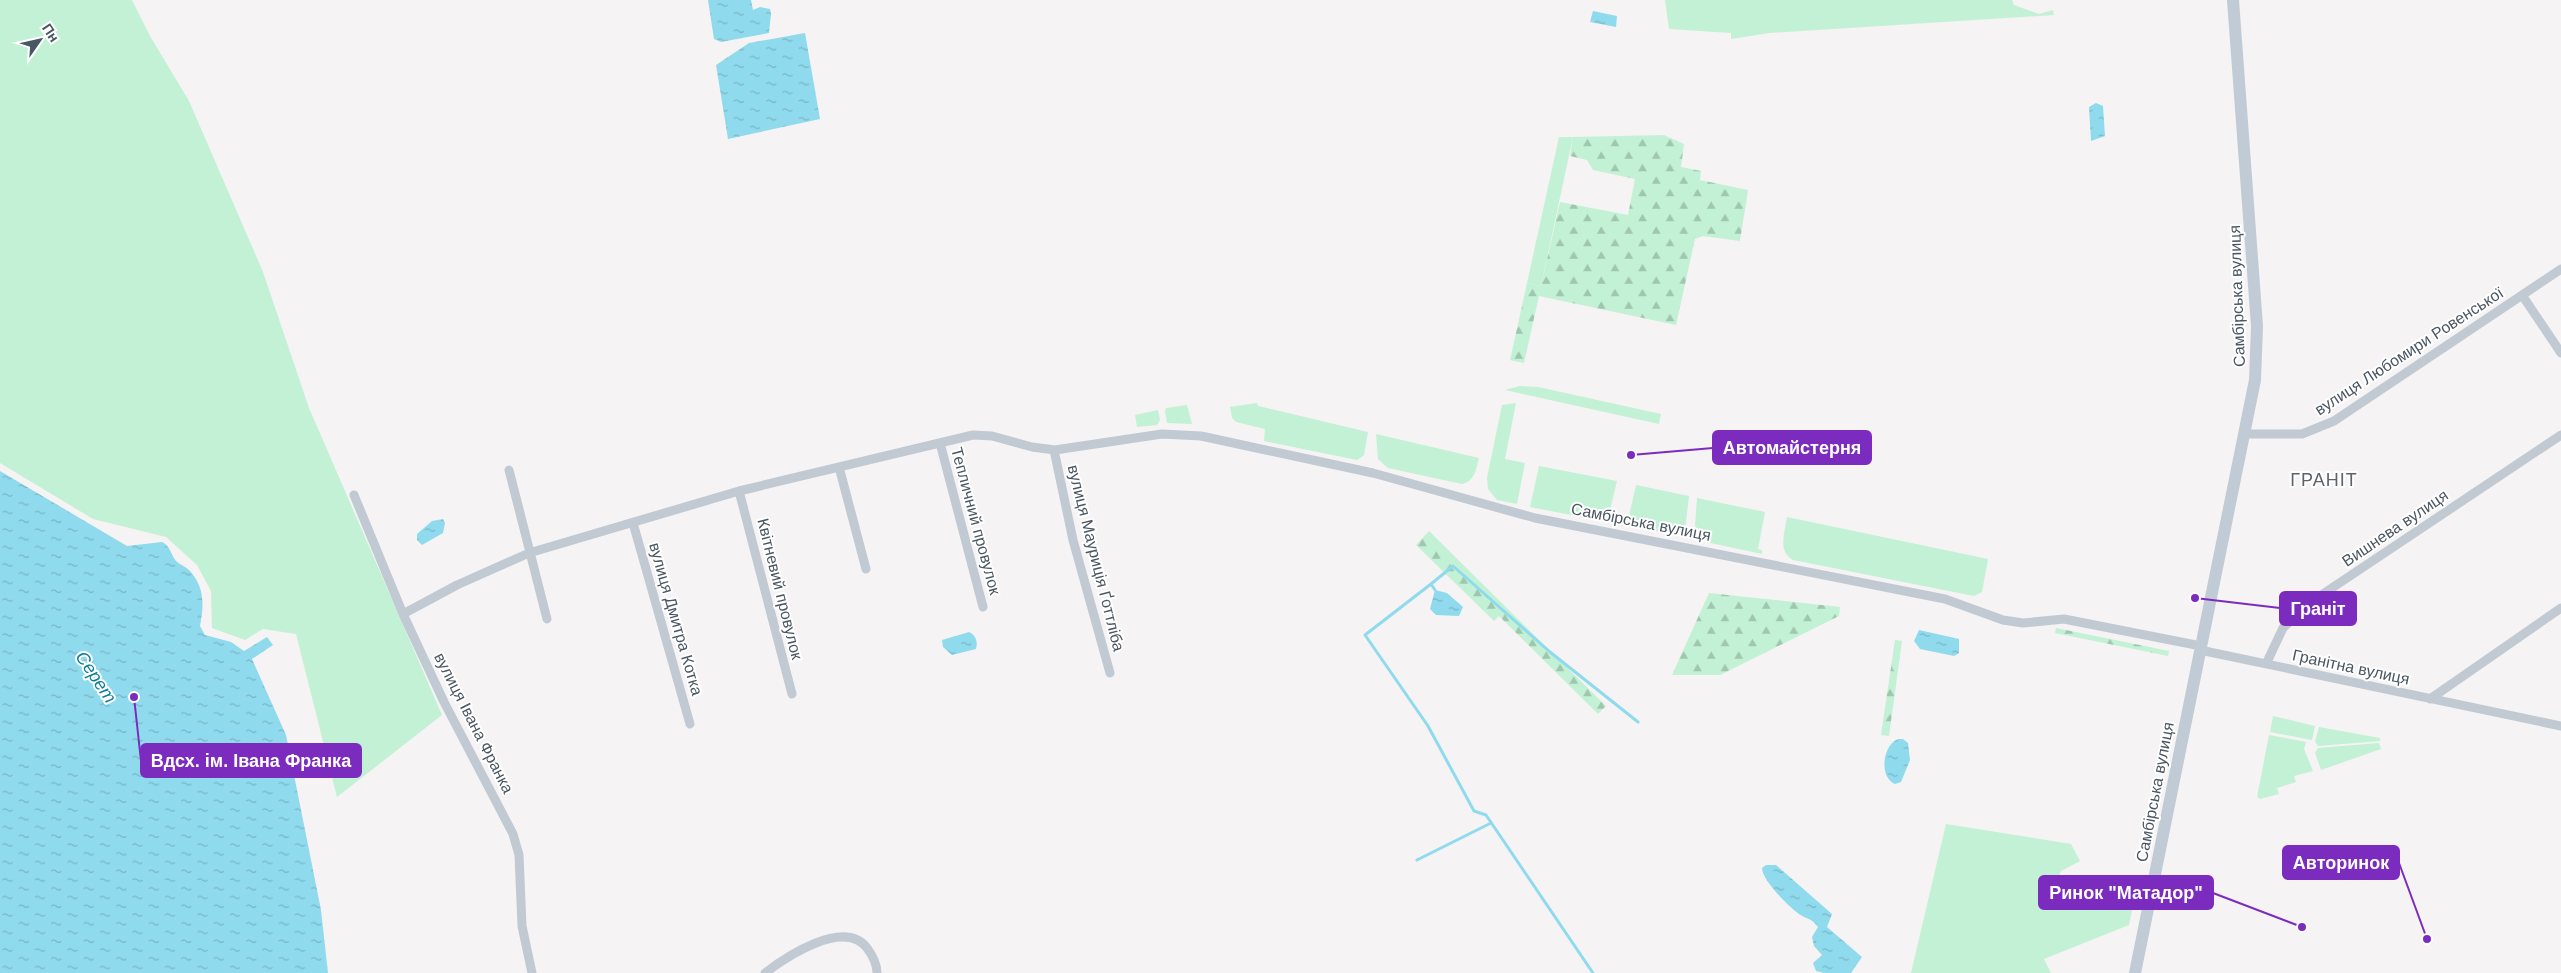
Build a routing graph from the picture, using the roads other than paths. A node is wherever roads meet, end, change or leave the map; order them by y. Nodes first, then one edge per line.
1 (2233, 0) edge
2 (2561, 269) edge
3 (2522, 295) junction
4 (2561, 353) edge
5 (2244, 434) junction
6 (2561, 435) edge
7 (940, 443) junction
8 (1054, 450) junction
9 (839, 467) junction
10 (509, 470) dead end
11 (739, 491) junction
12 (354, 495) dead end
13 (633, 523) junction
14 (529, 553) junction
15 (866, 569) dead end
16 (983, 607) dead end
17 (2561, 608) edge
18 (403, 614) junction
19 (548, 619) dead end
20 (2201, 648) junction
21 (2266, 664) junction
22 (1110, 673) dead end
23 (792, 694) dead end
24 (2430, 699) junction
25 (690, 724) dead end
26 (2561, 726) edge
27 (532, 973) edge
28 (765, 973) edge
29 (877, 973) edge
30 (2135, 973) edge

1 - 5 main road, Самбірська вулиця
2 - 3 street, вулиця Любомири Ровенської
3 - 4 street
3 - 5 street, вулиця Любомири Ровенської
5 - 20 main road, Самбірська вулиця
6 - 21 street, Вишнева вулиця
7 - 8 street, Самбірська вулиця
7 - 9 street, Самбірська вулиця
7 - 16 street, Тепличний провулок
8 - 20 street, Самбірська вулиця
8 - 22 street, вулиця Мауриція Ґоттліба
9 - 11 street, Самбірська вулиця
9 - 15 street
10 - 14 street
11 - 13 street, Самбірська вулиця
11 - 23 street, Квітневий провулок
12 - 18 street, вулиця Івана Франка
13 - 14 street, Самбірська вулиця
13 - 25 street, вулиця Дмитра Котка
14 - 18 street, Самбірська вулиця
14 - 19 street
17 - 24 street
18 - 27 street, вулиця Івана Франка
20 - 21 street, Гранітна вулиця
20 - 30 main road, Самбірська вулиця
21 - 24 street, Гранітна вулиця
24 - 26 street, Гранітна вулиця
28 - 29 street

